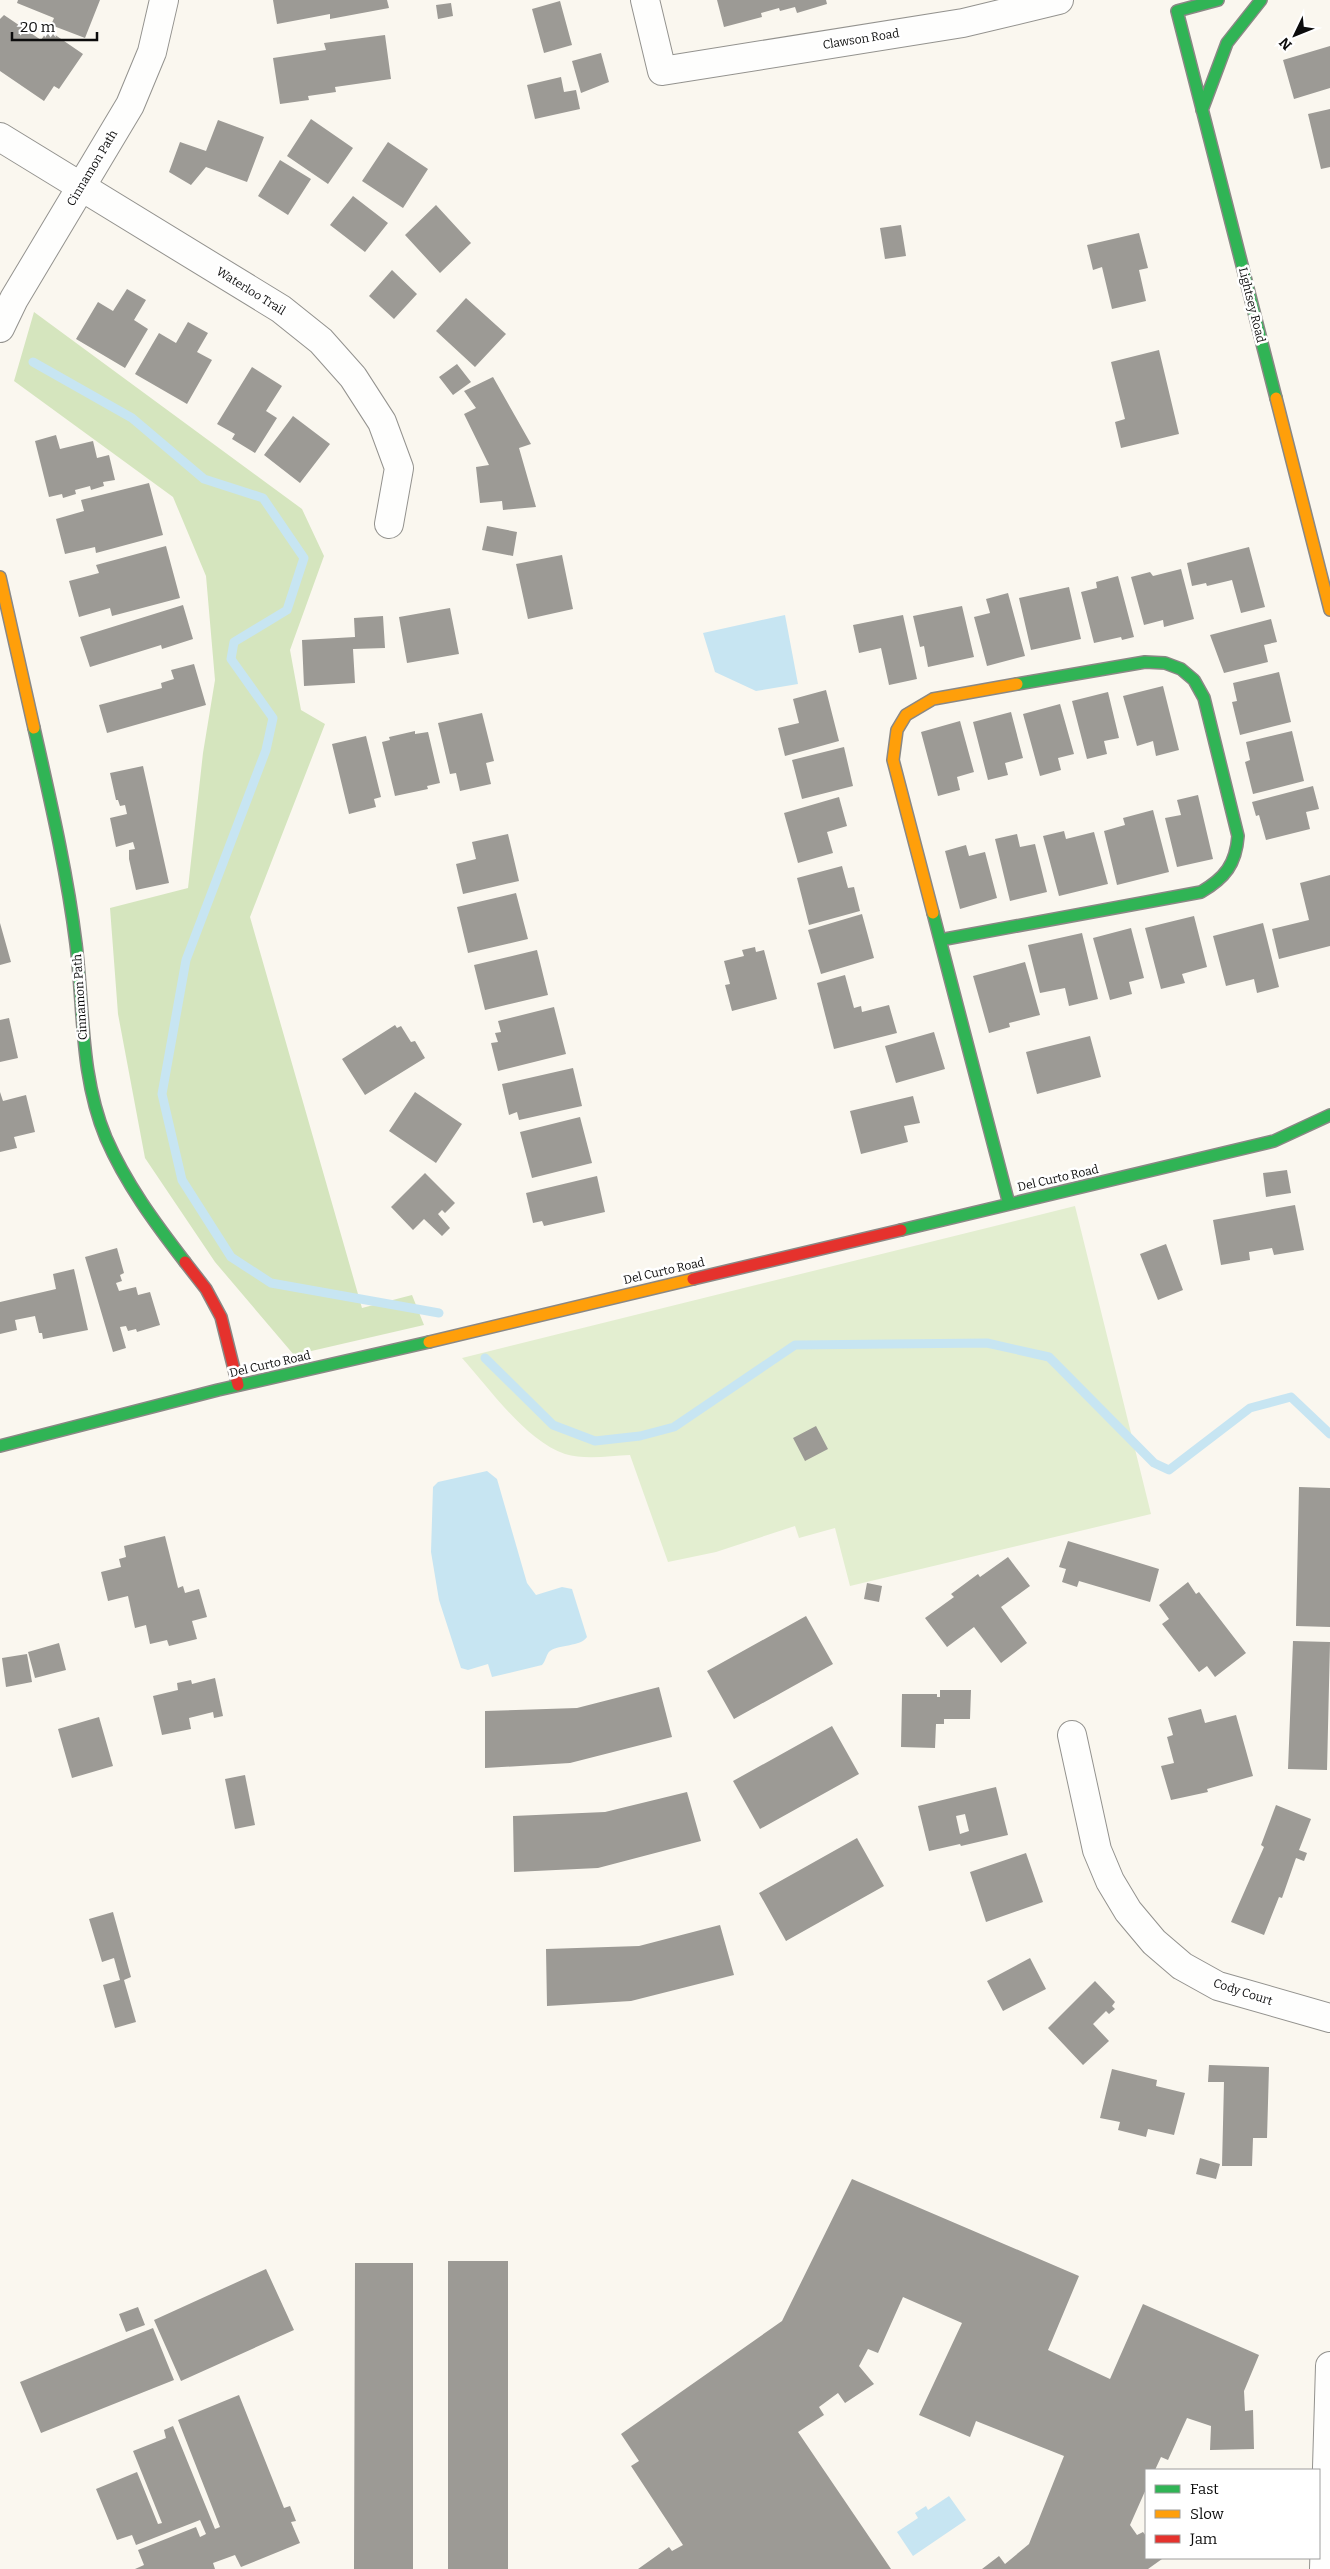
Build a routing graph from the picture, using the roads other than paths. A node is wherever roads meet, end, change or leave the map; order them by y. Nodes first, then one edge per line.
1 (164, 0) edge
2 (645, 0) edge
3 (1059, 0) edge
4 (1218, 0) edge
5 (1261, 0) edge
6 (1176, 5) edge
7 (1202, 110) junction
8 (0, 137) edge
9 (81, 186) junction
10 (0, 328) edge
11 (389, 524) dead end
12 (0, 577) edge
13 (1330, 610) edge
14 (940, 940) junction
15 (1330, 1115) edge
16 (1009, 1204) junction
17 (238, 1385) junction
18 (0, 1446) edge
19 (1072, 1735) dead end
20 (1330, 2018) edge
21 (1330, 2366) edge
22 (1324, 2569) edge

1 - 9 street, Cinnamon Path
2 - 3 street, Clawson Road
4 - 6 street
5 - 7 street
6 - 7 street, Lightsey Road
7 - 13 street, Lightsey Road
8 - 9 street, Waterloo Trail
9 - 10 street, Cinnamon Path
9 - 11 street, Waterloo Trail
12 - 17 street, Cinnamon Path
14 - 14 street
14 - 16 street
15 - 16 street, Del Curto Road
16 - 17 street, Del Curto Road
17 - 18 street, Del Curto Road
19 - 20 street, Cody Court
21 - 22 street

